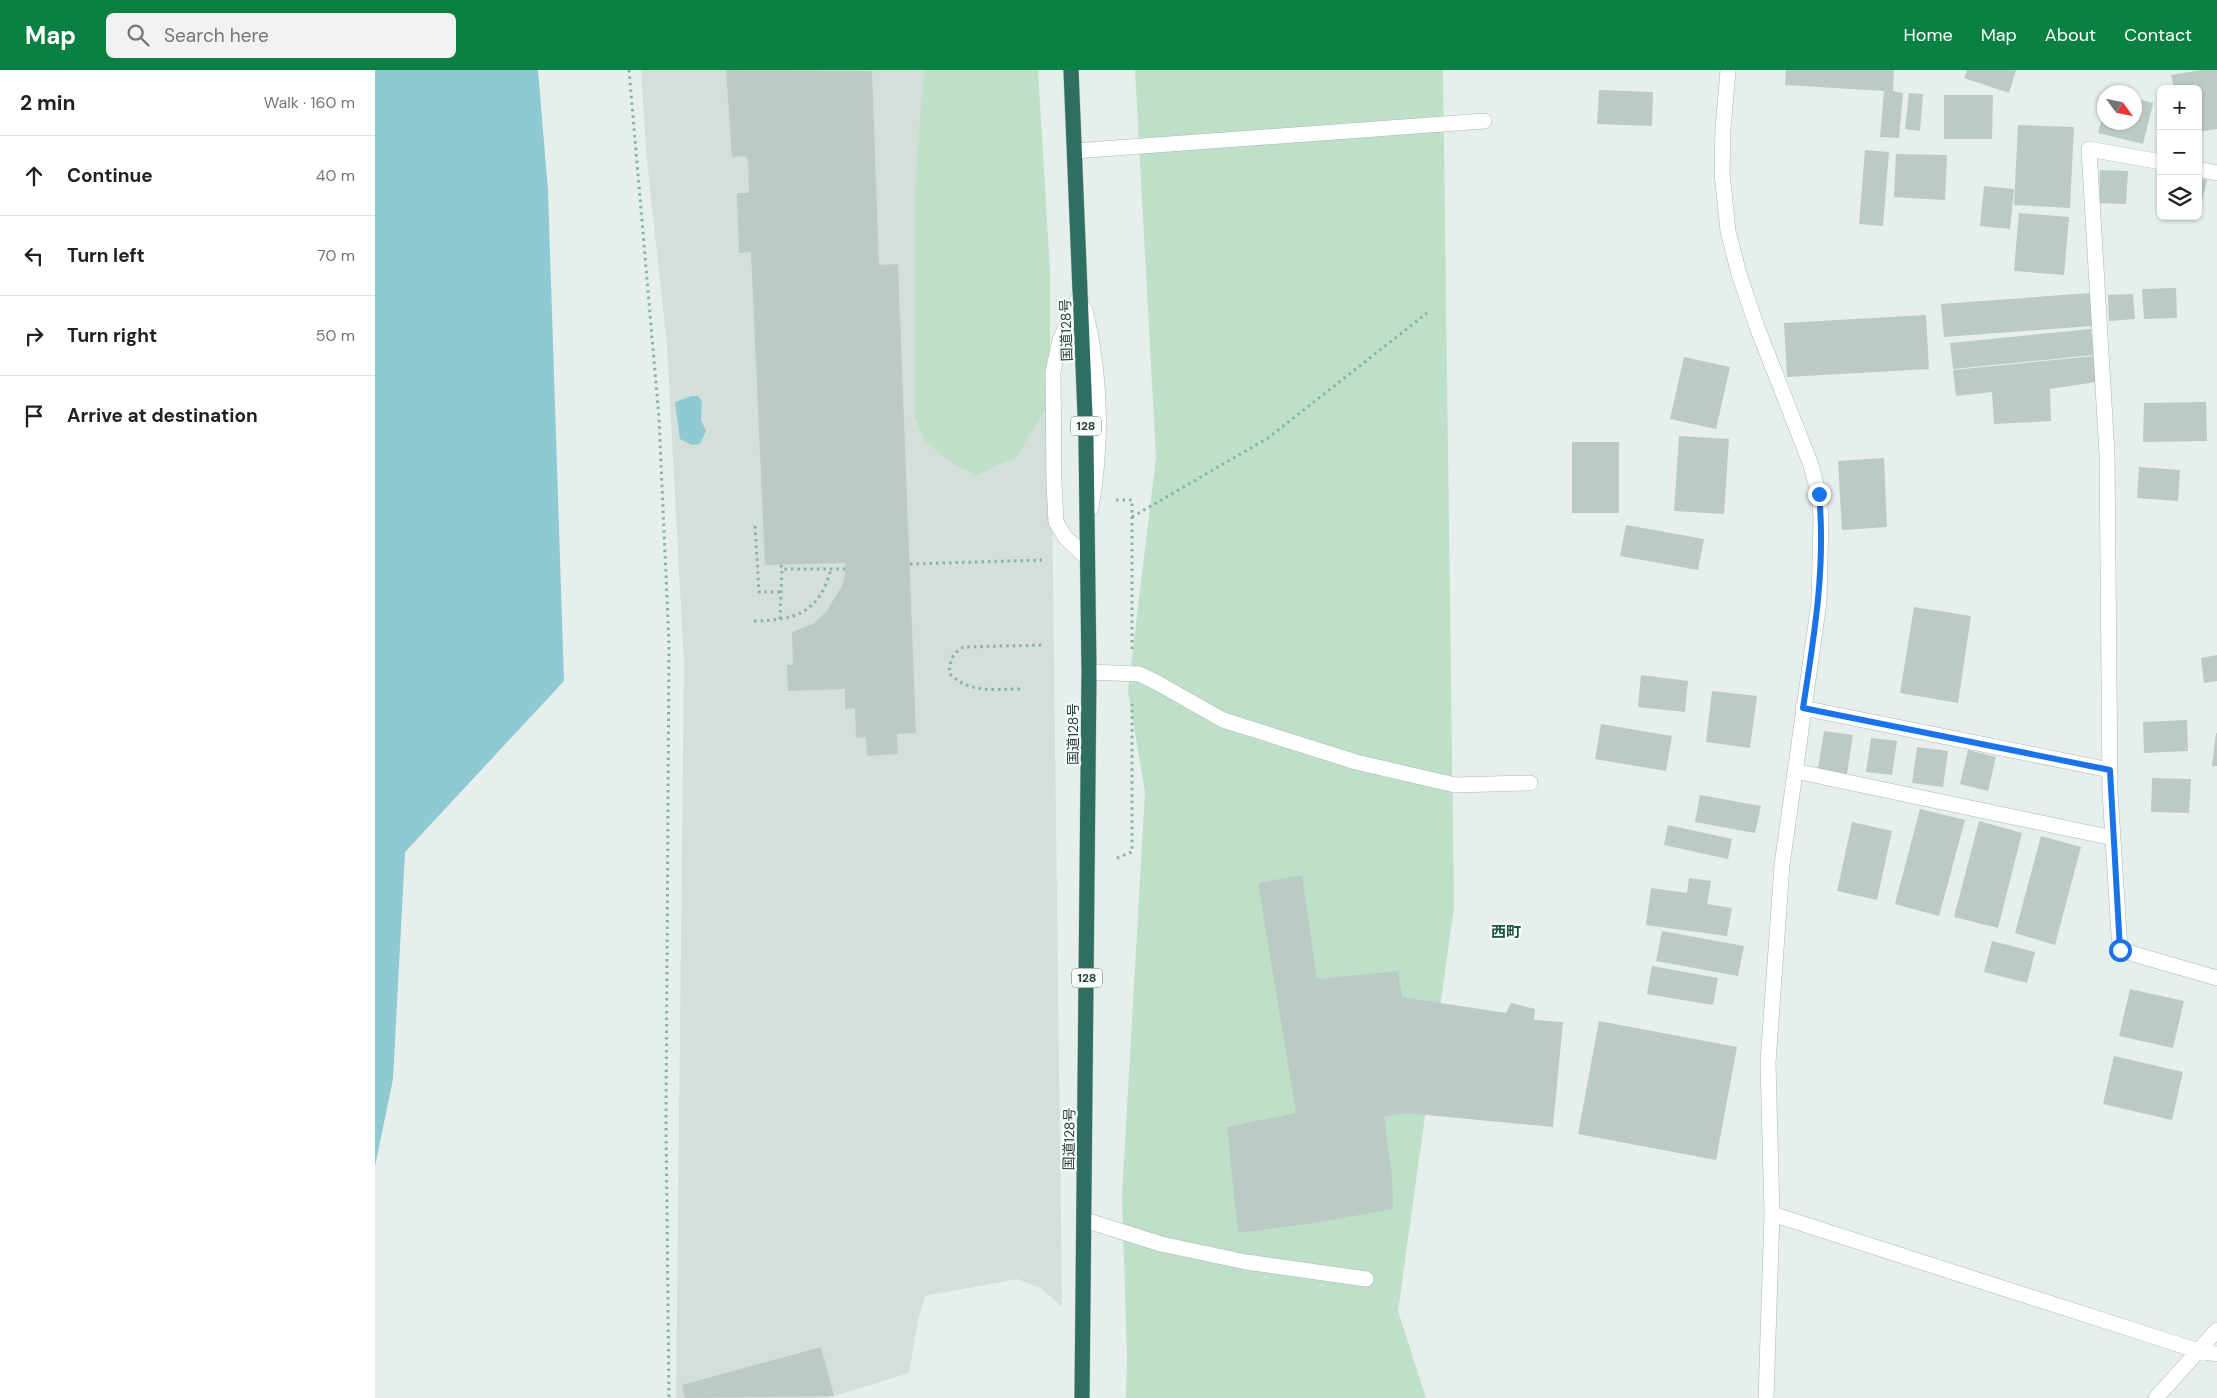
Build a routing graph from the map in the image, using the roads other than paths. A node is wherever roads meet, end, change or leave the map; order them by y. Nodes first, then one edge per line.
1 (1071, 70) edge
2 (1728, 70) edge
3 (1484, 120) dead end
4 (1074, 151) junction
5 (2157, 161) edge
6 (2202, 170) edge
7 (2217, 173) edge
8 (1081, 294) junction
9 (1088, 559) junction
10 (1089, 672) junction
11 (1803, 708) junction
12 (2110, 770) junction
13 (1795, 771) junction
14 (1530, 783) dead end
15 (2113, 838) junction
16 (2217, 978) edge
17 (1772, 1214) junction
18 (1085, 1220) junction
19 (1366, 1279) dead end
20 (2217, 1330) edge
21 (2199, 1351) junction
22 (2217, 1354) edge
23 (1082, 1398) edge
24 (1766, 1398) edge
25 (2156, 1398) edge

1 - 4 highway, 国道128号 / 128
2 - 11 street
3 - 4 street
4 - 8 highway, 国道128号 / 128
5 - 12 street
6 - 7 street
8 - 9 highway, 国道128号 / 128
8 - 9 street
9 - 10 highway, 国道128号 / 128
10 - 14 street
10 - 18 highway, 国道128号 / 128
11 - 12 street
11 - 13 street
12 - 15 street
13 - 15 street
13 - 17 street
15 - 16 street
17 - 21 street
17 - 24 street
18 - 19 street
18 - 23 highway, 国道128号 / 128
20 - 21 street
21 - 22 street
21 - 25 street

